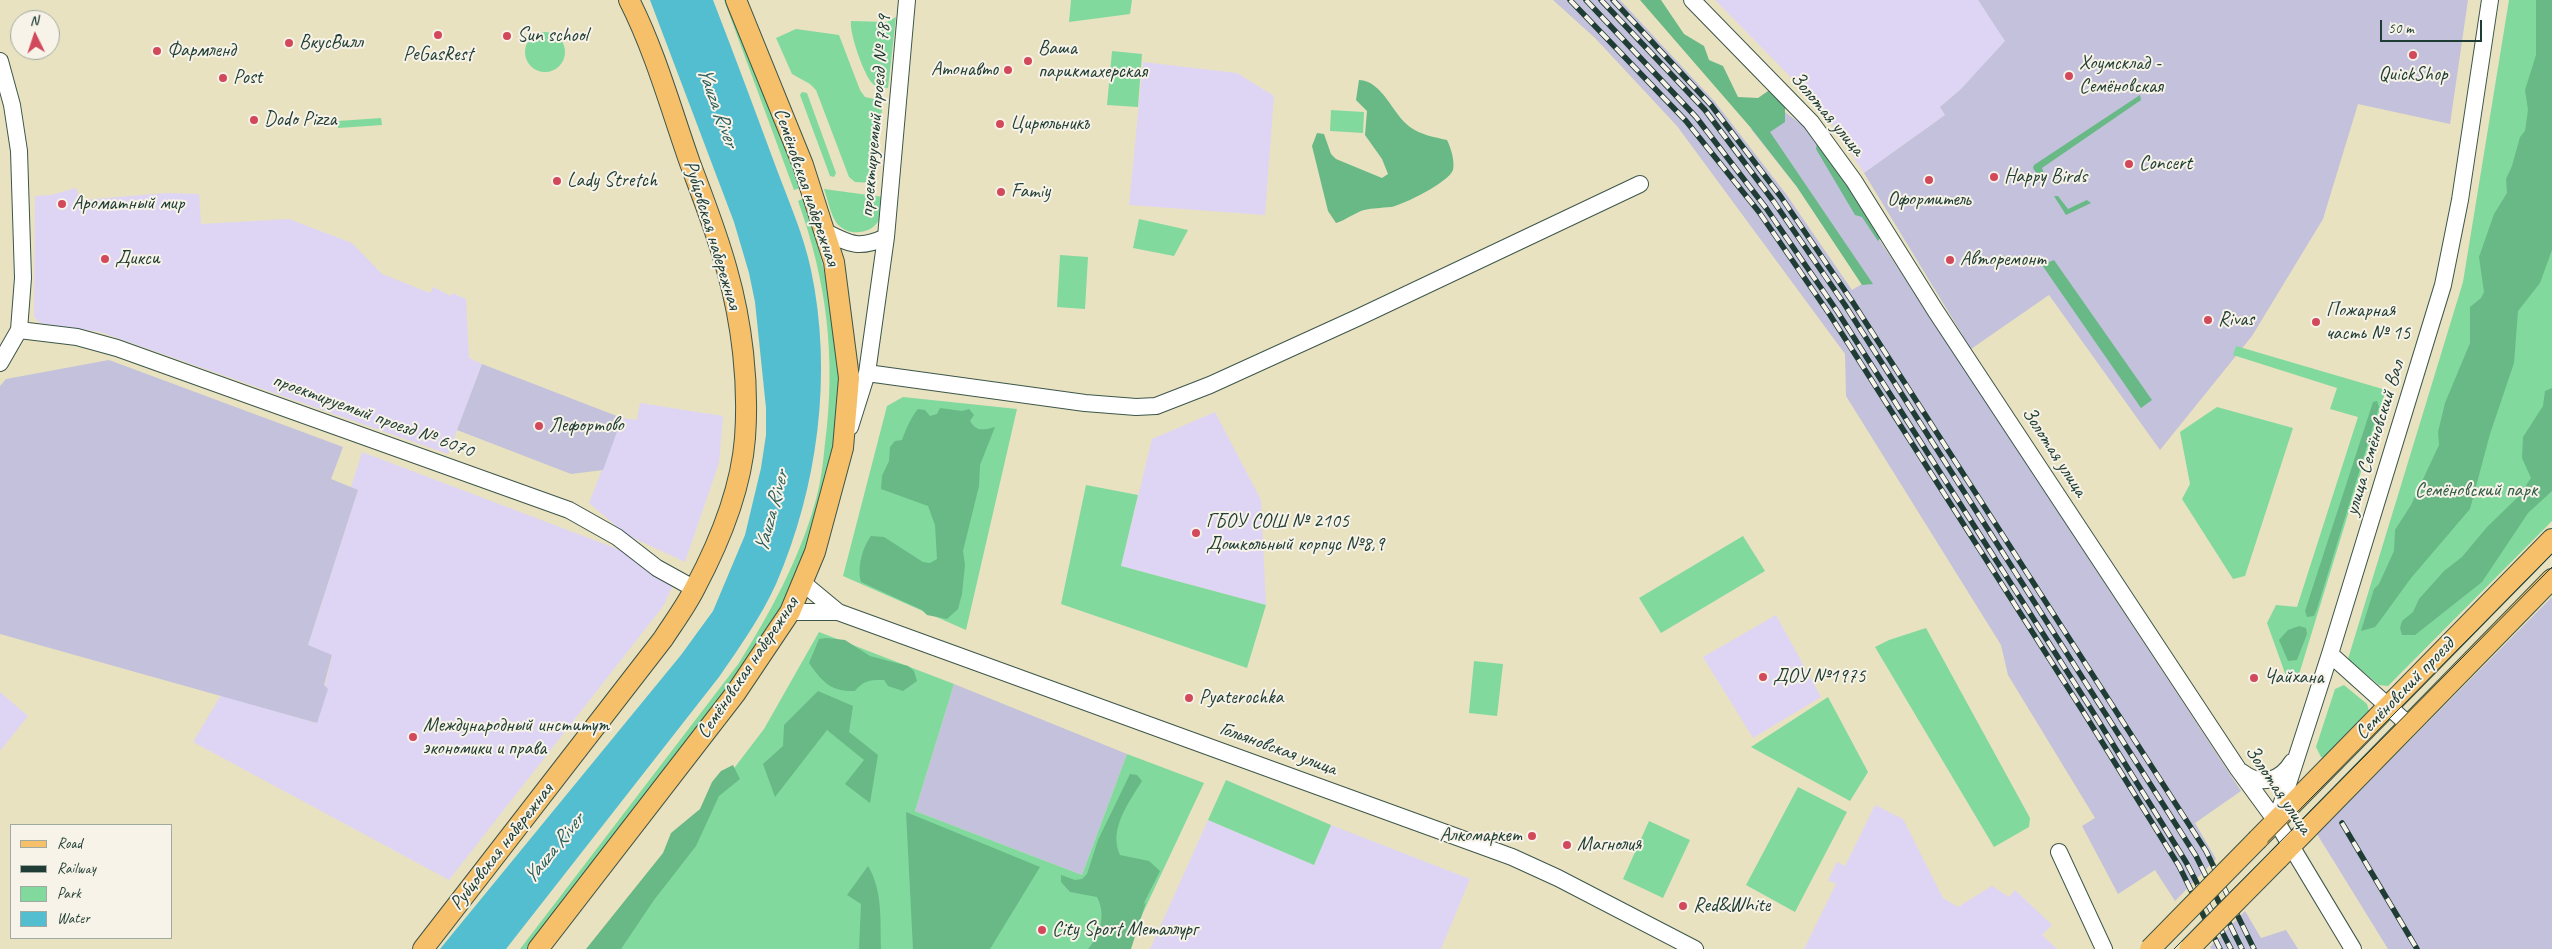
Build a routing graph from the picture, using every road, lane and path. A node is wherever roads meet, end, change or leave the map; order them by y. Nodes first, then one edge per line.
1 (629, 0) edge
2 (736, 0) edge
3 (907, 0) edge
4 (1692, 0) edge
5 (2490, 0) edge
6 (0, 61) edge
7 (1640, 184) dead end
8 (826, 232) junction
9 (886, 237) junction
10 (18, 330) junction
11 (0, 363) edge
12 (867, 373) junction
13 (843, 448) junction
14 (2552, 539) edge
15 (2552, 580) edge
16 (802, 583) junction
17 (695, 589) junction
18 (790, 612) junction
19 (838, 612) junction
20 (2330, 654) junction
21 (2388, 706) junction
22 (2409, 725) junction
23 (2296, 757) junction
24 (2240, 771) junction
25 (2276, 821) junction
26 (2059, 852) dead end
27 (2284, 853) junction
28 (423, 949) edge
29 (538, 949) edge
30 (1695, 949) edge
31 (2104, 949) edge
32 (2150, 949) edge
33 (2190, 949) edge
34 (2354, 949) edge

1 - 17 main road, Рубцовская набережная
2 - 8 main road, Семёновская набережная
3 - 9 street, проектируемый проезд № 789
4 - 24 street, Золотая улица
5 - 20 street, улица Семёновский Вал
6 - 10 street
7 - 12 street
8 - 9 street, проектируемый проезд № 789
8 - 13 main road, Семёновская набережная
9 - 12 street, проектируемый проезд № 789
10 - 11 street
10 - 17 street, проектируемый проезд № 6070
12 - 13 street, проектируемый проезд № 789
13 - 16 main road, Семёновская набережная
14 - 21 main road, Семёновский проезд
15 - 22 main road, Семёновский проезд
16 - 18 main road, Семёновская набережная
16 - 19 street, Гольяновская улица
17 - 28 main road, Рубцовская набережная
18 - 19 street, Гольяновская улица
18 - 29 main road, Семёновская набережная
19 - 30 street, Гольяновская улица
20 - 21 street
20 - 23 street, улица Семёновский Вал
21 - 22 street
21 - 25 main road, Семёновский проезд
22 - 27 main road, Семёновский проезд
23 - 24 street
23 - 25 street, улица Семёновский Вал
24 - 25 street, Золотая улица
25 - 27 street, Золотая улица
25 - 32 main road, Семёновский проезд, bridge
26 - 31 street
27 - 33 main road, Семёновский проезд, bridge
27 - 34 street, Золотая улица

